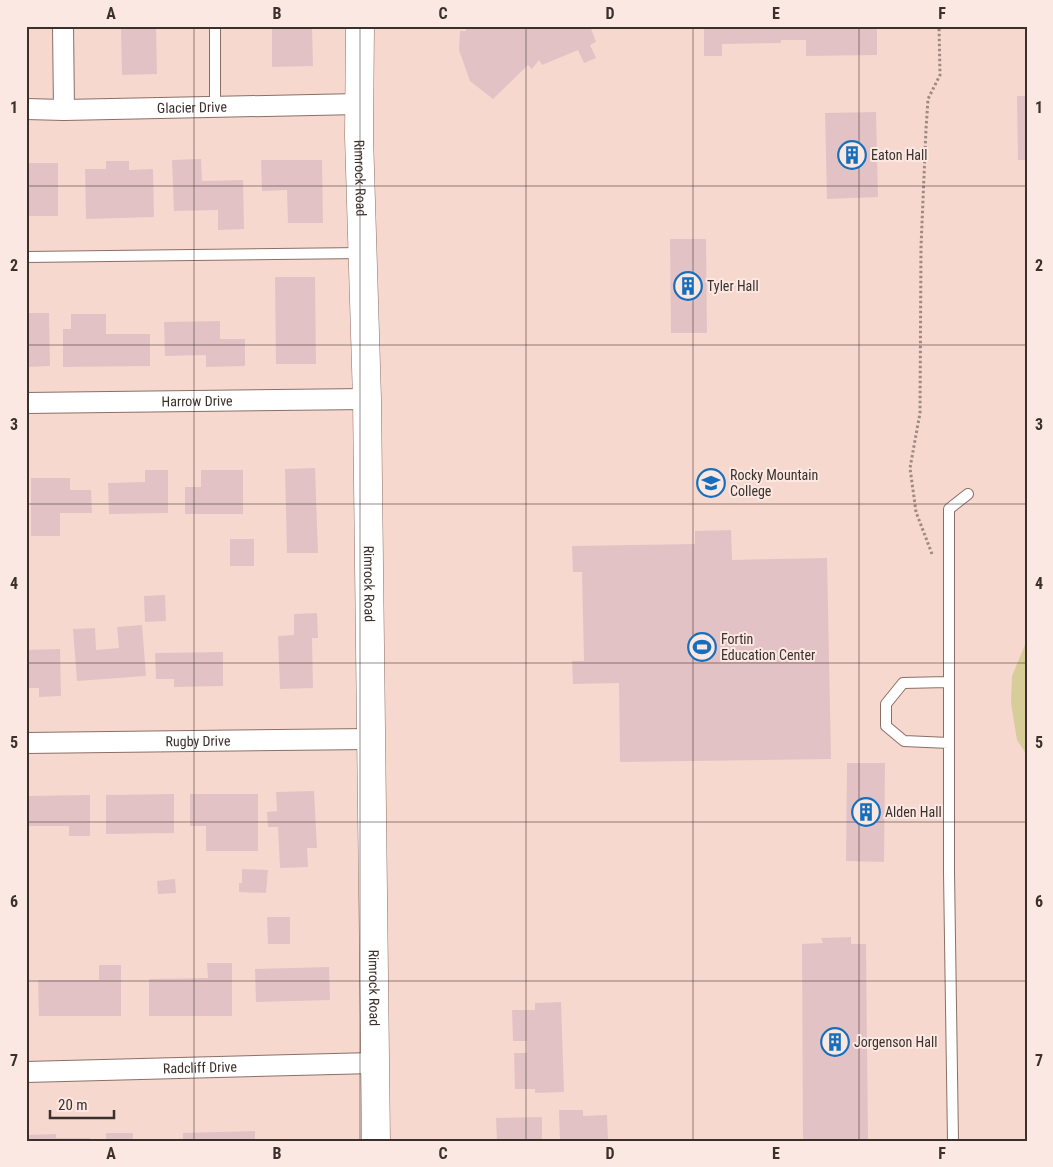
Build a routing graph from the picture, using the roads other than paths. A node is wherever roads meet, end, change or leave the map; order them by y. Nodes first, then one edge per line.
1 (63, 26) edge
2 (215, 26) edge
3 (360, 26) edge
4 (358, 104) junction
5 (215, 106) junction
6 (26, 109) edge
7 (64, 110) junction
8 (363, 253) junction
9 (26, 257) edge
10 (367, 399) junction
11 (26, 403) edge
12 (968, 494) dead end
13 (948, 682) junction
14 (371, 739) junction
15 (26, 743) edge
16 (949, 743) junction
17 (374, 1063) junction
18 (26, 1072) edge
19 (376, 1141) edge
20 (953, 1141) edge

1 - 7 street
2 - 5 lane
3 - 4 main road, Rimrock Road
4 - 5 street, Glacier Drive
4 - 8 main road, Rimrock Road
5 - 7 street, Glacier Drive
6 - 7 street, Glacier Drive
8 - 9 lane
8 - 10 main road, Rimrock Road
10 - 11 street, Harrow Drive
10 - 14 main road, Rimrock Road
12 - 13 lane
13 - 16 lane
13 - 16 lane
14 - 15 street, Rugby Drive
14 - 17 main road, Rimrock Road
16 - 20 lane
17 - 18 street, Radcliff Drive
17 - 19 main road, Rimrock Road

